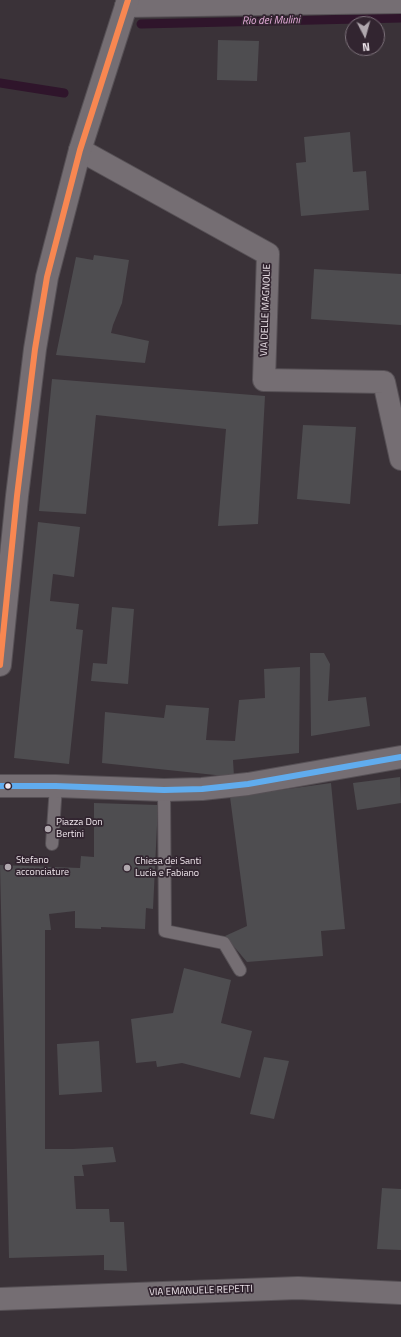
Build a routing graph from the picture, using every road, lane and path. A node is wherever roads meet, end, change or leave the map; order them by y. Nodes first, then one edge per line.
1 (401, 2) edge
2 (127, 3) edge
3 (80, 150) junction
4 (401, 459) edge
5 (9, 495) edge
6 (0, 665) edge
7 (401, 757) edge
8 (0, 786) edge
9 (56, 786) junction
10 (164, 790) junction
11 (52, 844) dead end
12 (240, 970) dead end
13 (401, 1293) edge
14 (0, 1298) edge

1 - 2 street
2 - 3 street
3 - 4 street, VIA DELLE MAGNOLIE
3 - 5 street
5 - 6 street
7 - 10 street
8 - 9 street
9 - 10 street
9 - 11 lane
10 - 12 lane
13 - 14 street, VIA EMANUELE REPETTI

